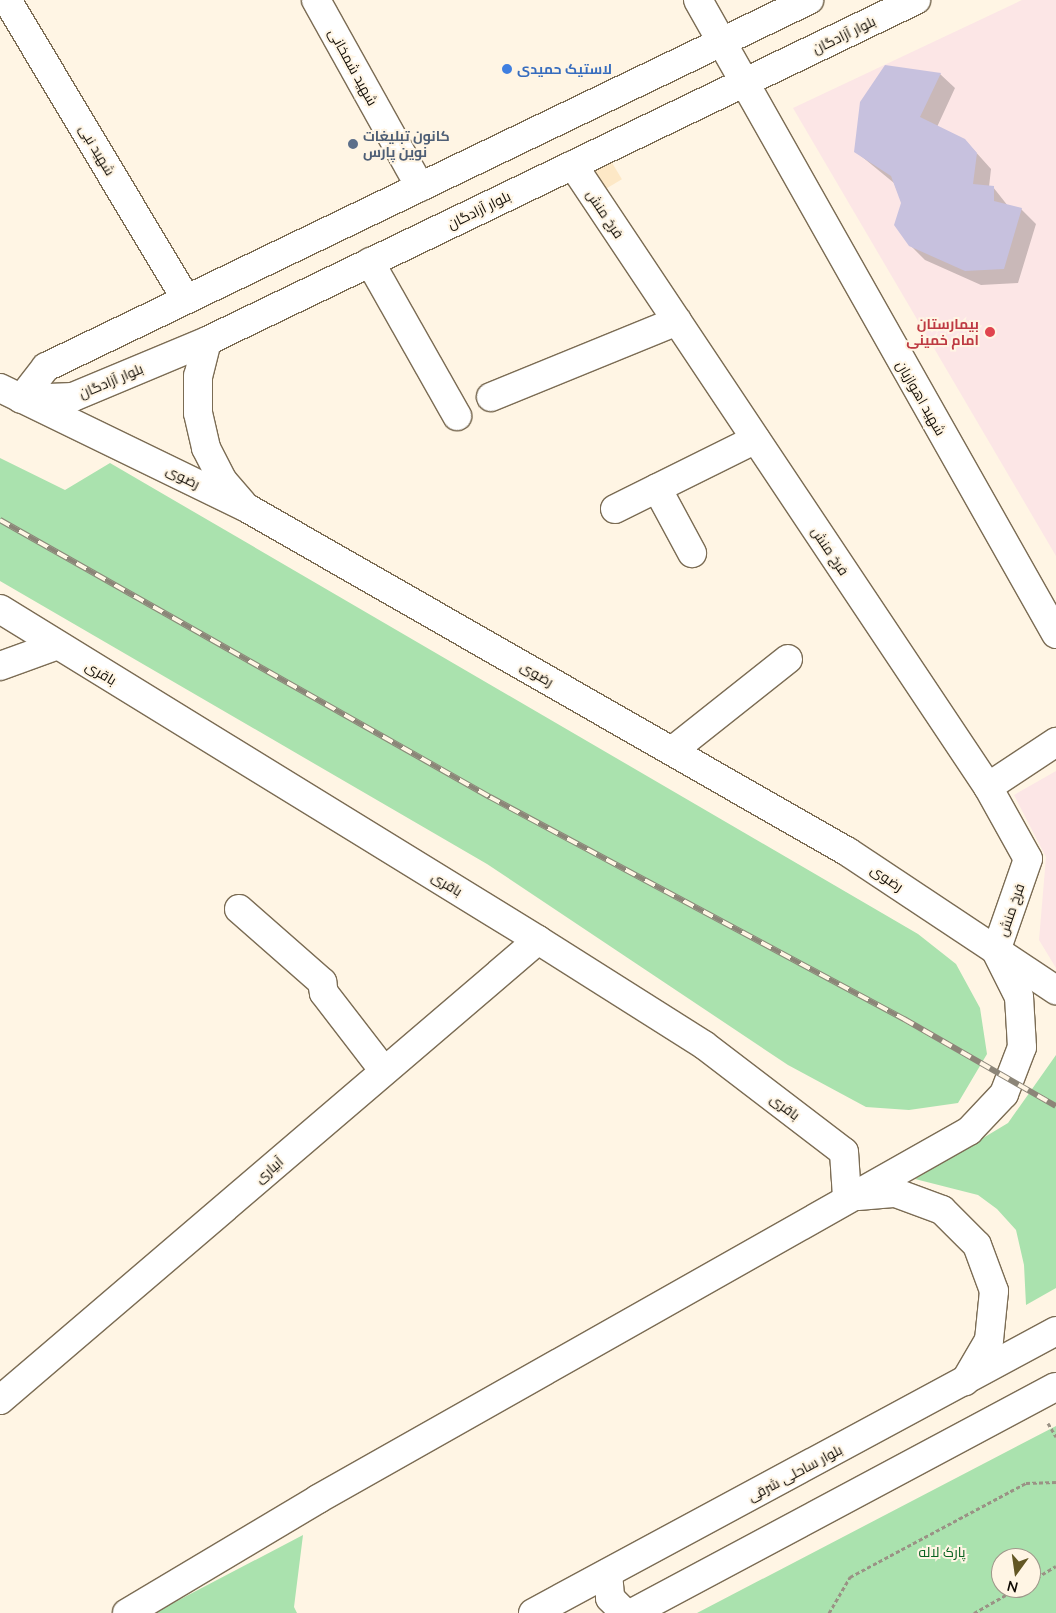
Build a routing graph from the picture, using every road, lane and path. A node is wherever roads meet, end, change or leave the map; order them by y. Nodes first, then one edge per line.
1 (7, 0) edge
2 (316, 0) edge
3 (698, 0) edge
4 (809, 0) edge
5 (916, 0) edge
6 (721, 42) junction
7 (742, 83) junction
8 (573, 165) junction
9 (420, 187) junction
10 (370, 262) junction
11 (186, 299) junction
12 (677, 321) junction
13 (207, 341) junction
14 (491, 397) dead end
15 (7, 398) edge
16 (457, 416) dead end
17 (756, 439) junction
18 (657, 488) junction
19 (247, 508) junction
20 (615, 509) dead end
21 (692, 553) dead end
22 (0, 609) edge
23 (1056, 634) edge
24 (55, 646) junction
25 (788, 660) dead end
26 (0, 666) edge
27 (1056, 742) edge
28 (672, 751) junction
29 (988, 787) junction
30 (239, 909) dead end
31 (538, 940) junction
32 (996, 951) junction
33 (1056, 990) edge
34 (384, 1071) junction
35 (847, 1197) junction
36 (1056, 1331) edge
37 (964, 1382) junction
38 (1056, 1387) edge
39 (3, 1390) edge
40 (1056, 1482) edge
41 (1056, 1566) edge
42 (608, 1573) junction
43 (1041, 1574) edge
44 (1000, 1598) edge
45 (567, 1606) edge
46 (127, 1613) edge
47 (533, 1613) edge
48 (625, 1613) edge
49 (632, 1613) edge
50 (829, 1613) edge
51 (974, 1613) edge

1 - 11 main road, شهید نبی
2 - 9 main road, شهید شمخانی
3 - 6 main road
4 - 6 main road
5 - 7 main road, بلوار آزادگان
6 - 7 main road, شهید اهوازیان
6 - 9 main road
7 - 8 main road, بلوار آزادگان
7 - 23 main road, شهید اهوازیان
8 - 10 main road, بلوار آزادگان
8 - 12 main road, فرخ منش
9 - 11 main road
10 - 13 main road, بلوار آزادگان
10 - 16 main road
11 - 15 main road
12 - 14 main road
12 - 17 main road, فرخ منش
13 - 15 main road, بلوار آزادگان
13 - 19 main road
15 - 19 main road, رضوی
17 - 18 main road
17 - 29 main road, فرخ منش
18 - 20 main road
18 - 21 main road
19 - 28 main road, رضوی
22 - 24 main road, باقری
24 - 26 main road
24 - 31 main road, باقری
25 - 28 main road
27 - 29 main road
28 - 32 main road, رضوی
29 - 32 main road, فرخ منش
30 - 34 main road
31 - 34 main road, آبیاری
31 - 35 main road, باقری
32 - 33 main road, رضوی
32 - 35 main road
34 - 39 main road, آبیاری
35 - 37 main road
35 - 46 main road
36 - 37 main road, بلوار ساحلی شرقی
37 - 42 main road, بلوار ساحلی شرقی
38 - 49 main road
40 - 50 path
41 - 43 path
42 - 45 main road, بلوار ساحلی شرقی
42 - 48 main road
44 - 51 path
45 - 47 main road, بلوار ساحلی شرقی

